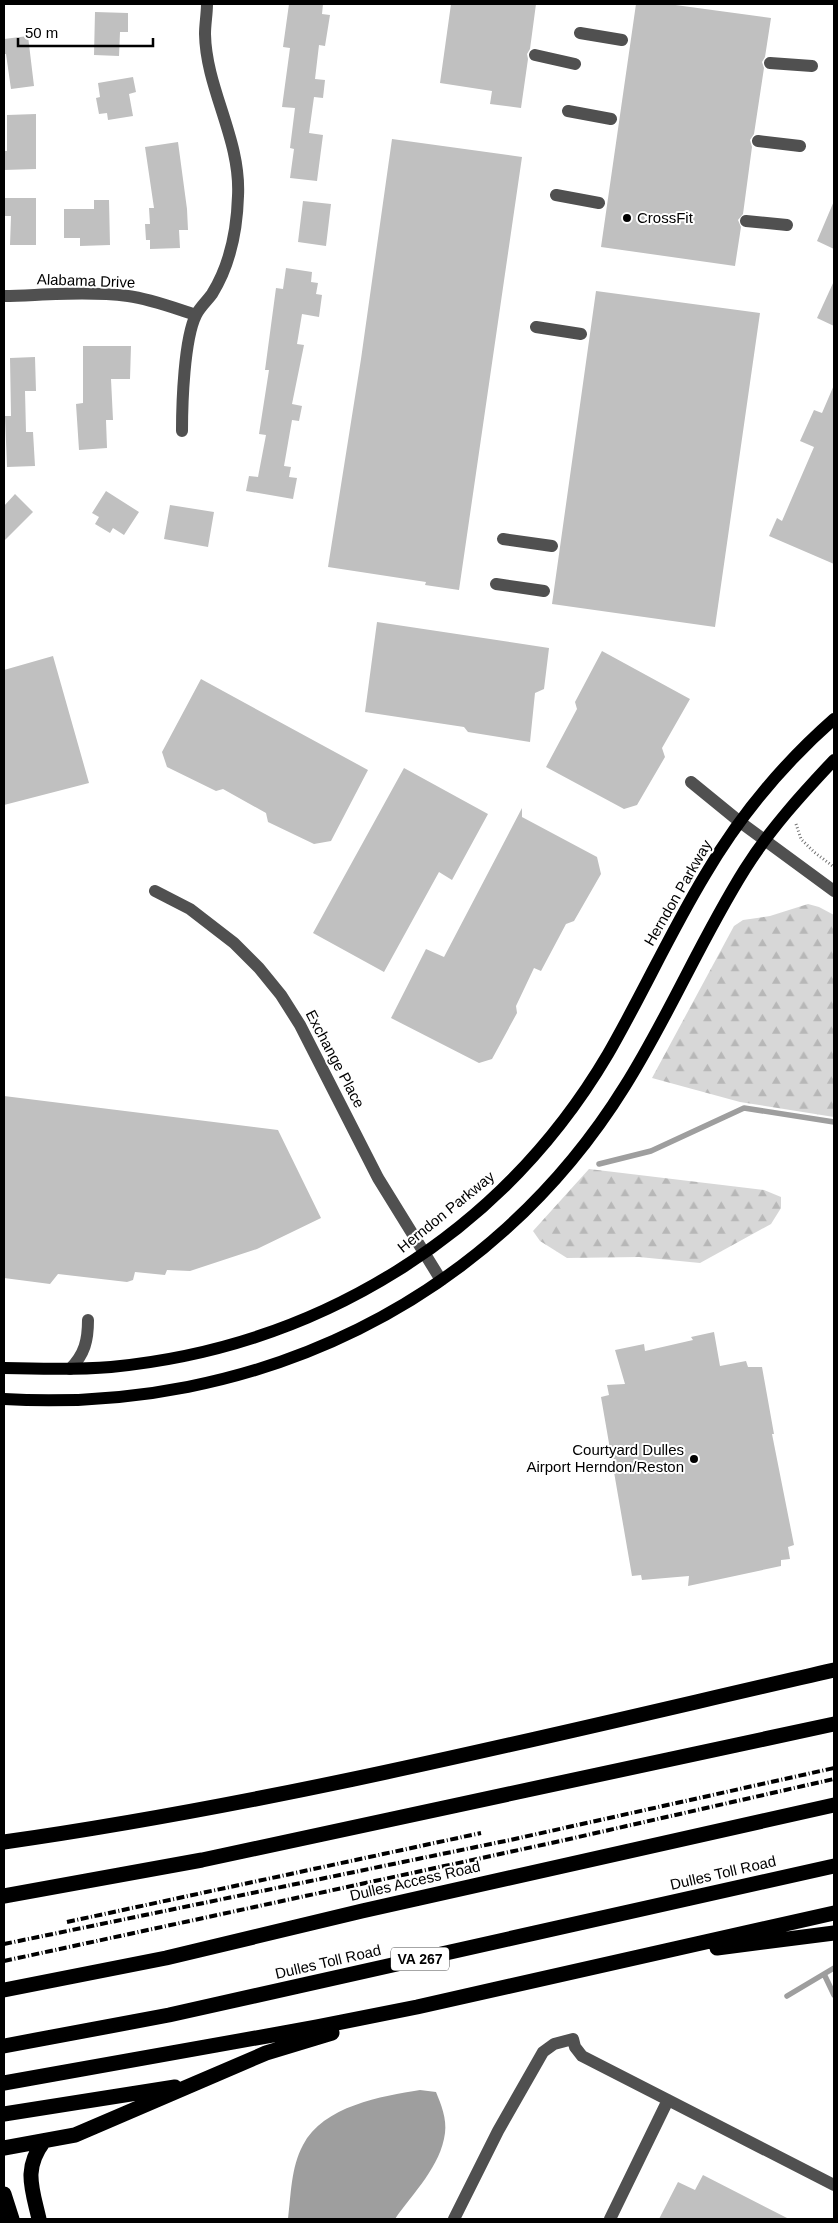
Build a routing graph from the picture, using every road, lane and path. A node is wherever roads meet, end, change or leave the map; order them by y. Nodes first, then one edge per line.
1 (208, 4) edge
2 (580, 34) dead end
3 (622, 40) dead end
4 (535, 55) dead end
5 (770, 63) dead end
6 (575, 64) dead end
7 (812, 66) dead end
8 (568, 111) dead end
9 (611, 120) dead end
10 (758, 141) dead end
11 (800, 146) dead end
12 (556, 195) dead end
13 (599, 203) dead end
14 (746, 221) dead end
15 (787, 226) dead end
16 (4, 296) edge
17 (196, 315) junction
18 (536, 327) dead end
19 (580, 334) dead end
20 (182, 431) dead end
21 (503, 539) dead end
22 (552, 546) dead end
23 (496, 584) dead end
24 (544, 590) dead end
25 (834, 719) edge
26 (834, 760) edge
27 (691, 782) dead end
28 (740, 822) junction
29 (796, 824) dead end
30 (765, 840) junction
31 (834, 866) edge
32 (834, 891) edge
33 (155, 892) dead end
34 (424, 1254) junction
35 (441, 1280) junction
36 (88, 1320) dead end
37 (4, 1368) edge
38 (70, 1369) junction
39 (4, 1399) edge
40 (834, 1670) edge
41 (834, 1724) edge
42 (834, 1805) edge
43 (4, 1842) edge
44 (834, 1866) edge
45 (4, 1896) edge
46 (834, 1913) edge
47 (834, 1933) edge
48 (651, 1954) junction
49 (4, 1990) edge
50 (417, 2007) junction
51 (4, 2046) edge
52 (4, 2083) edge
53 (195, 2084) junction
54 (668, 2100) junction
55 (4, 2114) edge
56 (44, 2142) junction
57 (4, 2148) edge
58 (834, 2185) edge
59 (4, 2194) edge
60 (12, 2219) edge
61 (38, 2219) edge
62 (454, 2219) edge
63 (610, 2219) edge

1 - 17 street
2 - 3 street
4 - 6 street
5 - 7 street
8 - 9 street
10 - 11 street
12 - 13 street
14 - 15 street
16 - 17 street, Alabama Drive
17 - 20 street
18 - 19 street
21 - 22 street
23 - 24 street
25 - 28 main road, Herndon Parkway
26 - 30 main road
27 - 28 street
28 - 30 street
28 - 34 main road, Herndon Parkway
29 - 31 path
30 - 32 street
30 - 35 main road
33 - 34 street, Exchange Place
34 - 35 street, Exchange Place
34 - 38 main road, Herndon Parkway
35 - 39 main road
36 - 38 street
37 - 38 main road, Herndon Parkway
40 - 43 highway
41 - 45 highway
42 - 49 highway, Dulles Access Road
44 - 51 highway, Dulles Toll Road / VA 267
46 - 48 highway
47 - 48 highway
48 - 50 highway
50 - 52 highway
50 - 53 highway
53 - 55 highway
53 - 56 highway
54 - 58 street
54 - 62 street
54 - 63 street
56 - 57 highway
56 - 61 highway
59 - 60 highway

